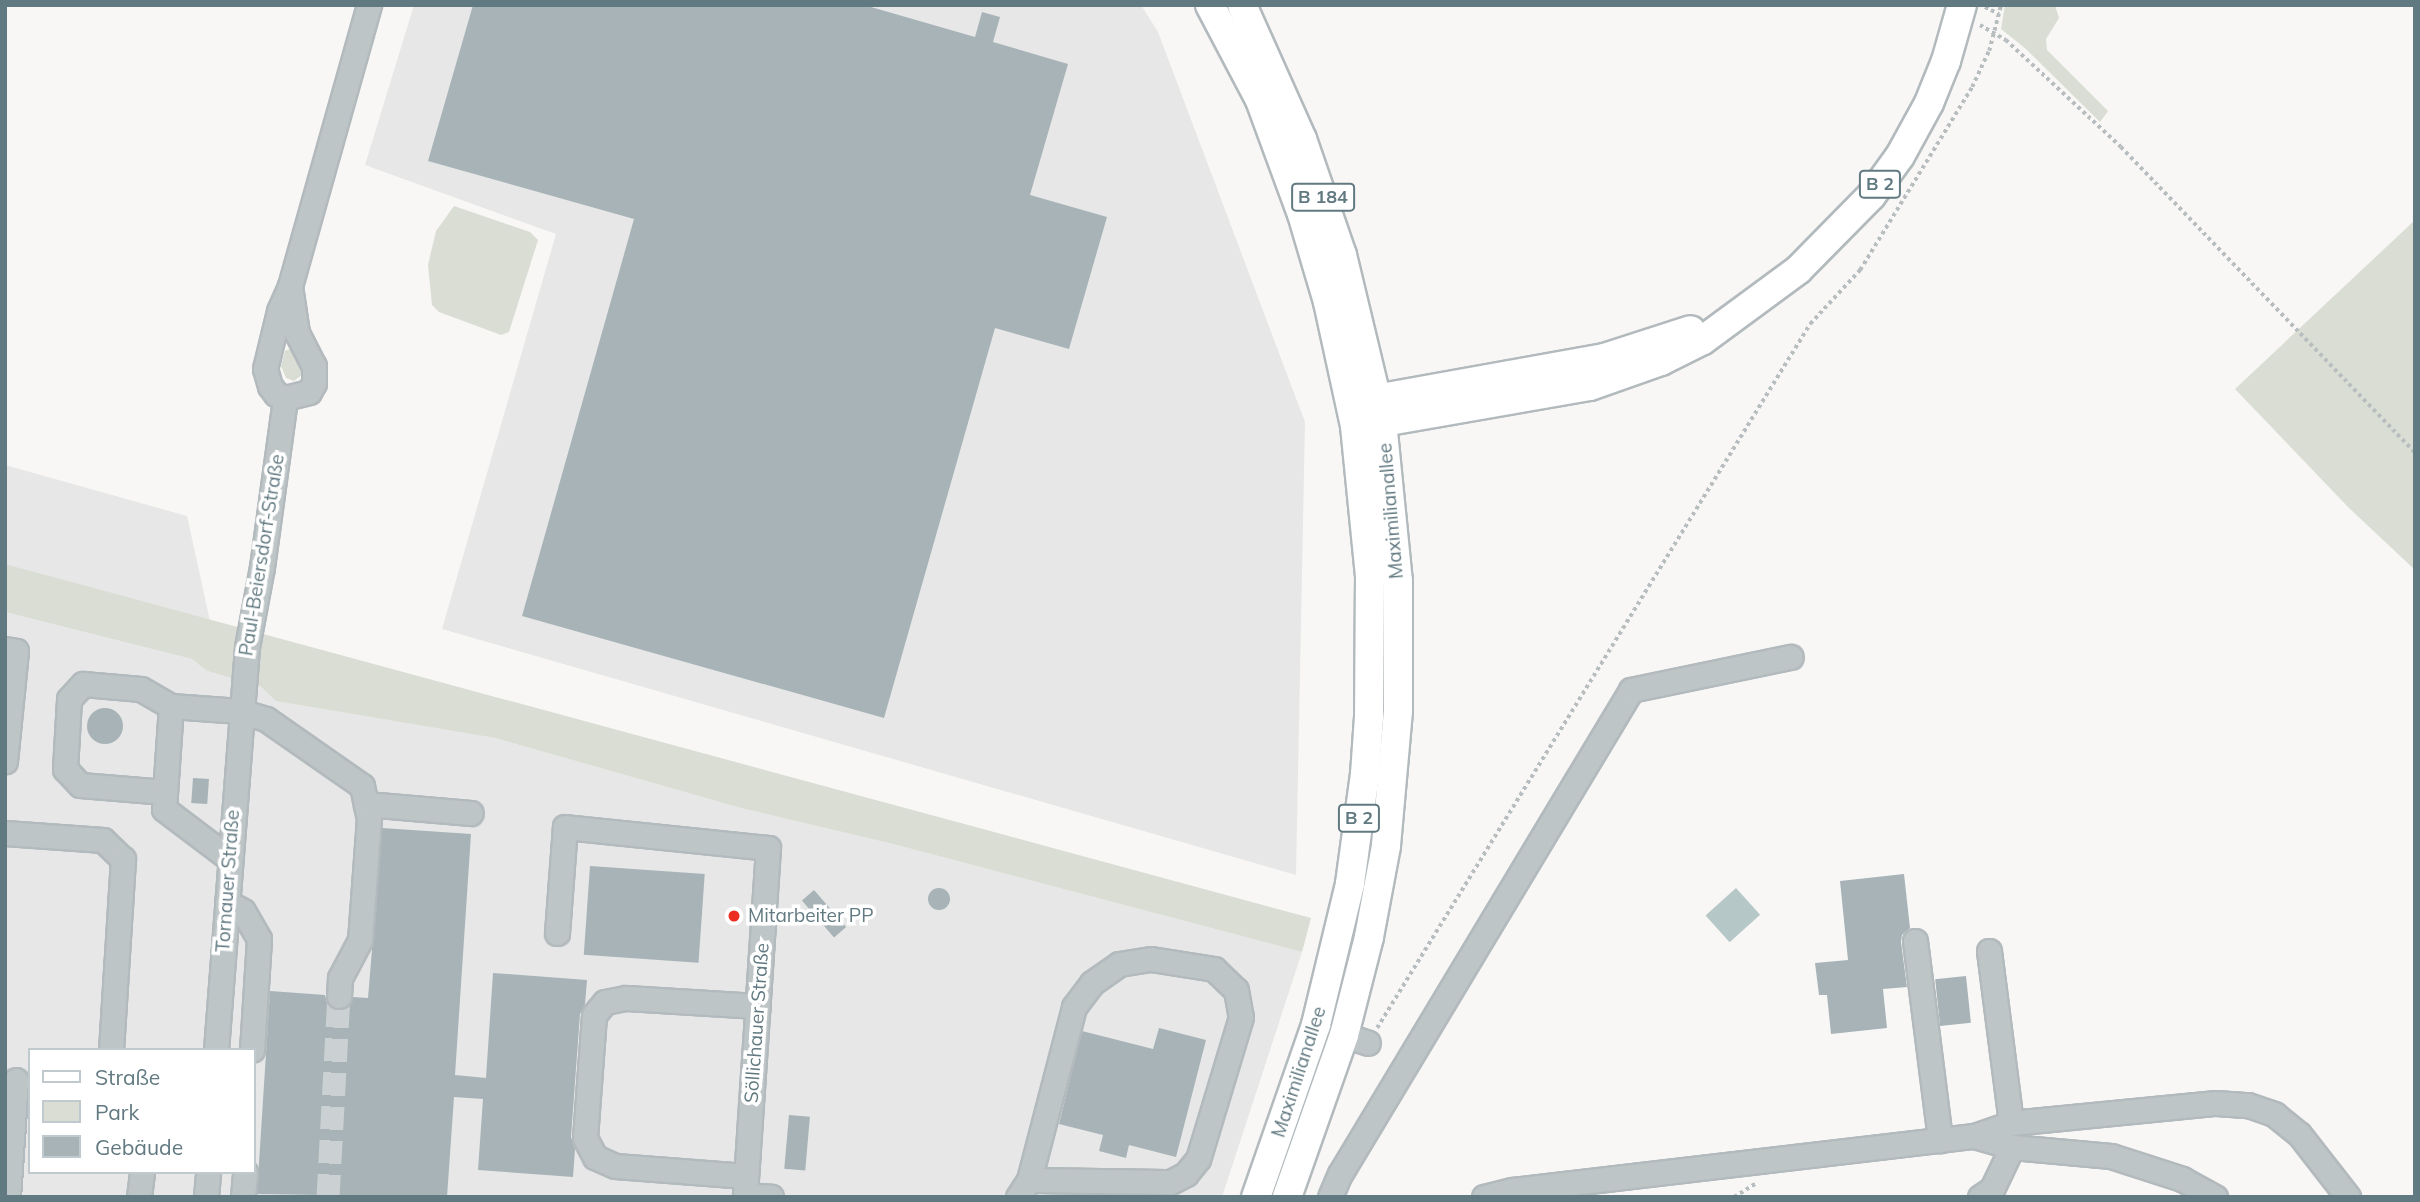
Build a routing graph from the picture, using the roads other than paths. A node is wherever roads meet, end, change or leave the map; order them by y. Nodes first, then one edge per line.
1 (369, 5) edge
2 (1210, 5) edge
3 (1242, 5) edge
4 (1962, 7) edge
5 (290, 286) junction
6 (285, 398) junction
7 (1380, 411) junction
8 (1352, 415) junction
9 (5, 649) edge
10 (1791, 657) dead end
11 (171, 706) junction
12 (240, 711) junction
13 (5, 761) edge
14 (165, 792) junction
15 (366, 804) junction
16 (471, 813) dead end
17 (5, 833) edge
18 (230, 859) junction
19 (227, 902) junction
20 (558, 933) dead end
21 (1915, 941) dead end
22 (1989, 951) dead end
23 (339, 996) tunnel mouth
24 (758, 1006) junction
25 (111, 1048) edge
26 (216, 1048) edge
27 (252, 1048) edge
28 (17, 1079) edge
29 (2011, 1123) junction
30 (1974, 1136) junction
31 (1940, 1140) junction
32 (2012, 1147) junction
33 (142, 1174) edge
34 (208, 1174) edge
35 (244, 1174) edge
36 (1023, 1188) edge
37 (746, 1189) edge
38 (8, 1197) edge
39 (139, 1197) edge
40 (206, 1197) edge
41 (243, 1197) edge
42 (771, 1197) edge
43 (1256, 1197) edge
44 (1287, 1197) edge
45 (1330, 1197) edge
46 (1484, 1197) edge
47 (1980, 1197) edge
48 (2215, 1197) edge
49 (2348, 1197) edge

1 - 5 street
2 - 8 main road, B 184
3 - 7 main road, Maximilianallee / B 184
4 - 7 main road, B 2
5 - 6 street
5 - 6 street
6 - 12 street, Paul-Beiersdorf-Straße
7 - 8 main road, B 2
7 - 44 main road, Maximilianallee / B 2
8 - 43 main road, Maximilianallee / B 2
9 - 13 street
10 - 45 street
11 - 12 street
11 - 14 street
11 - 14 street
12 - 15 street
12 - 18 street, Tornauer Straße
14 - 18 street
15 - 16 street
15 - 23 street
17 - 25 street
18 - 19 street, Tornauer Straße
19 - 26 street, Tornauer Straße
19 - 27 street
20 - 24 street, Söllichauer Straße
21 - 31 street
22 - 29 street
24 - 37 street, Söllichauer Straße
24 - 37 street
28 - 38 street
29 - 30 street
29 - 49 street
30 - 31 street
30 - 32 street
31 - 46 street
32 - 47 street
32 - 48 street
33 - 39 street
34 - 40 street
35 - 41 street
36 - 36 street
37 - 42 street

